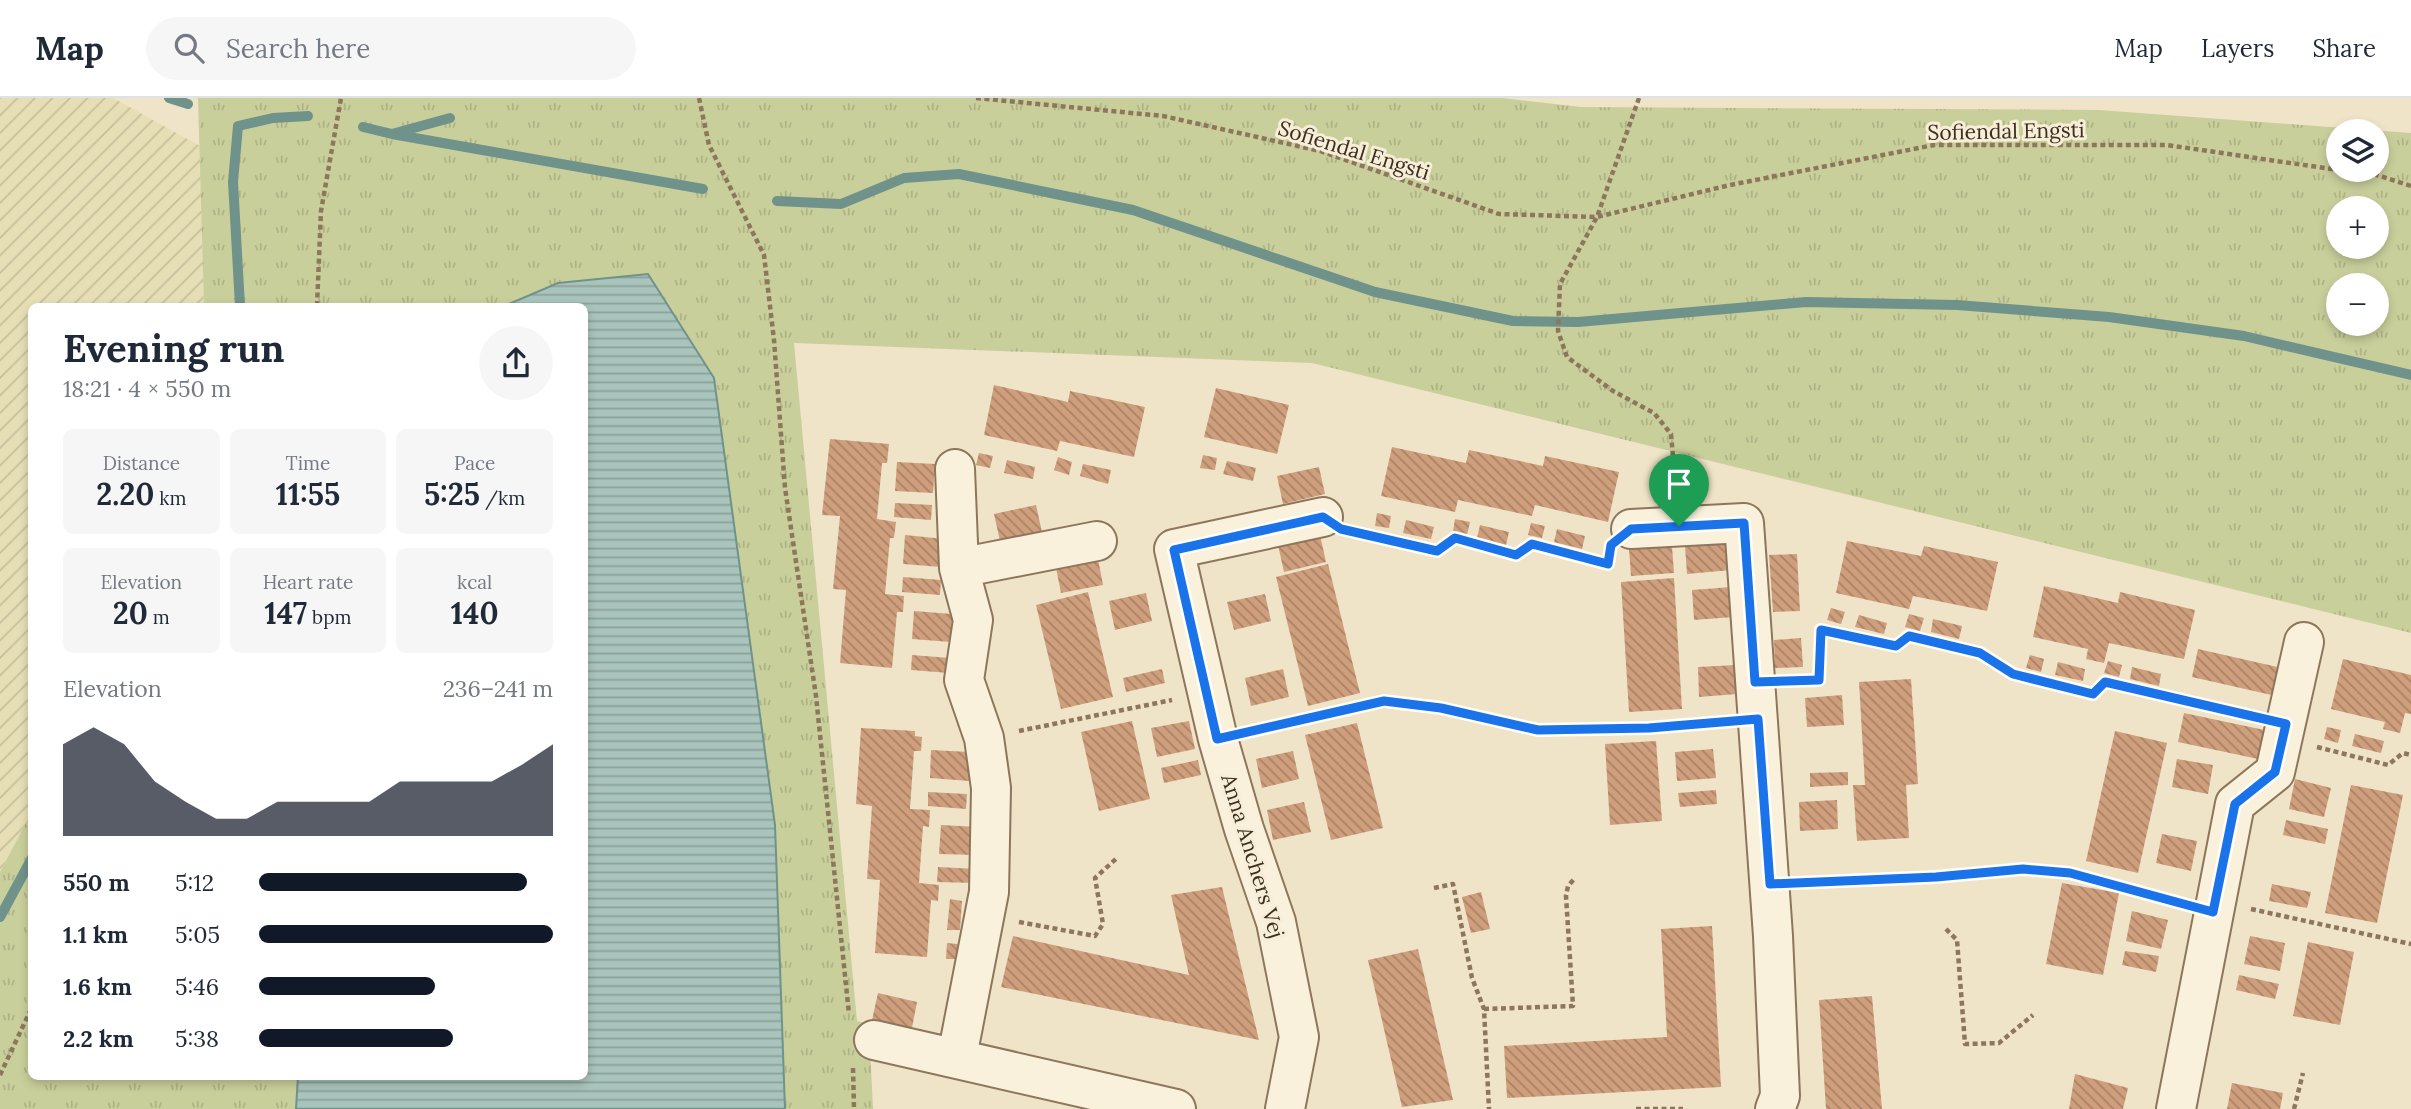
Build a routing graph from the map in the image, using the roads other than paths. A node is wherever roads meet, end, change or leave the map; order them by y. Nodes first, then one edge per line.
1 (955, 469) dead end
2 (1323, 517) road end
3 (1631, 529) road end
4 (1097, 541) dead end
5 (959, 568) junction
6 (2304, 642) dead end
7 (858, 1038) road end
8 (957, 1058) junction
9 (1051, 1094) edge
10 (1176, 1109) edge
11 (1285, 1109) edge
12 (1775, 1109) edge
13 (2176, 1109) edge

1 - 5 street
2 - 11 street, Anna Anchers Vej
3 - 12 street
4 - 5 street
5 - 8 street
6 - 13 street
7 - 8 street
8 - 9 street
9 - 10 street

